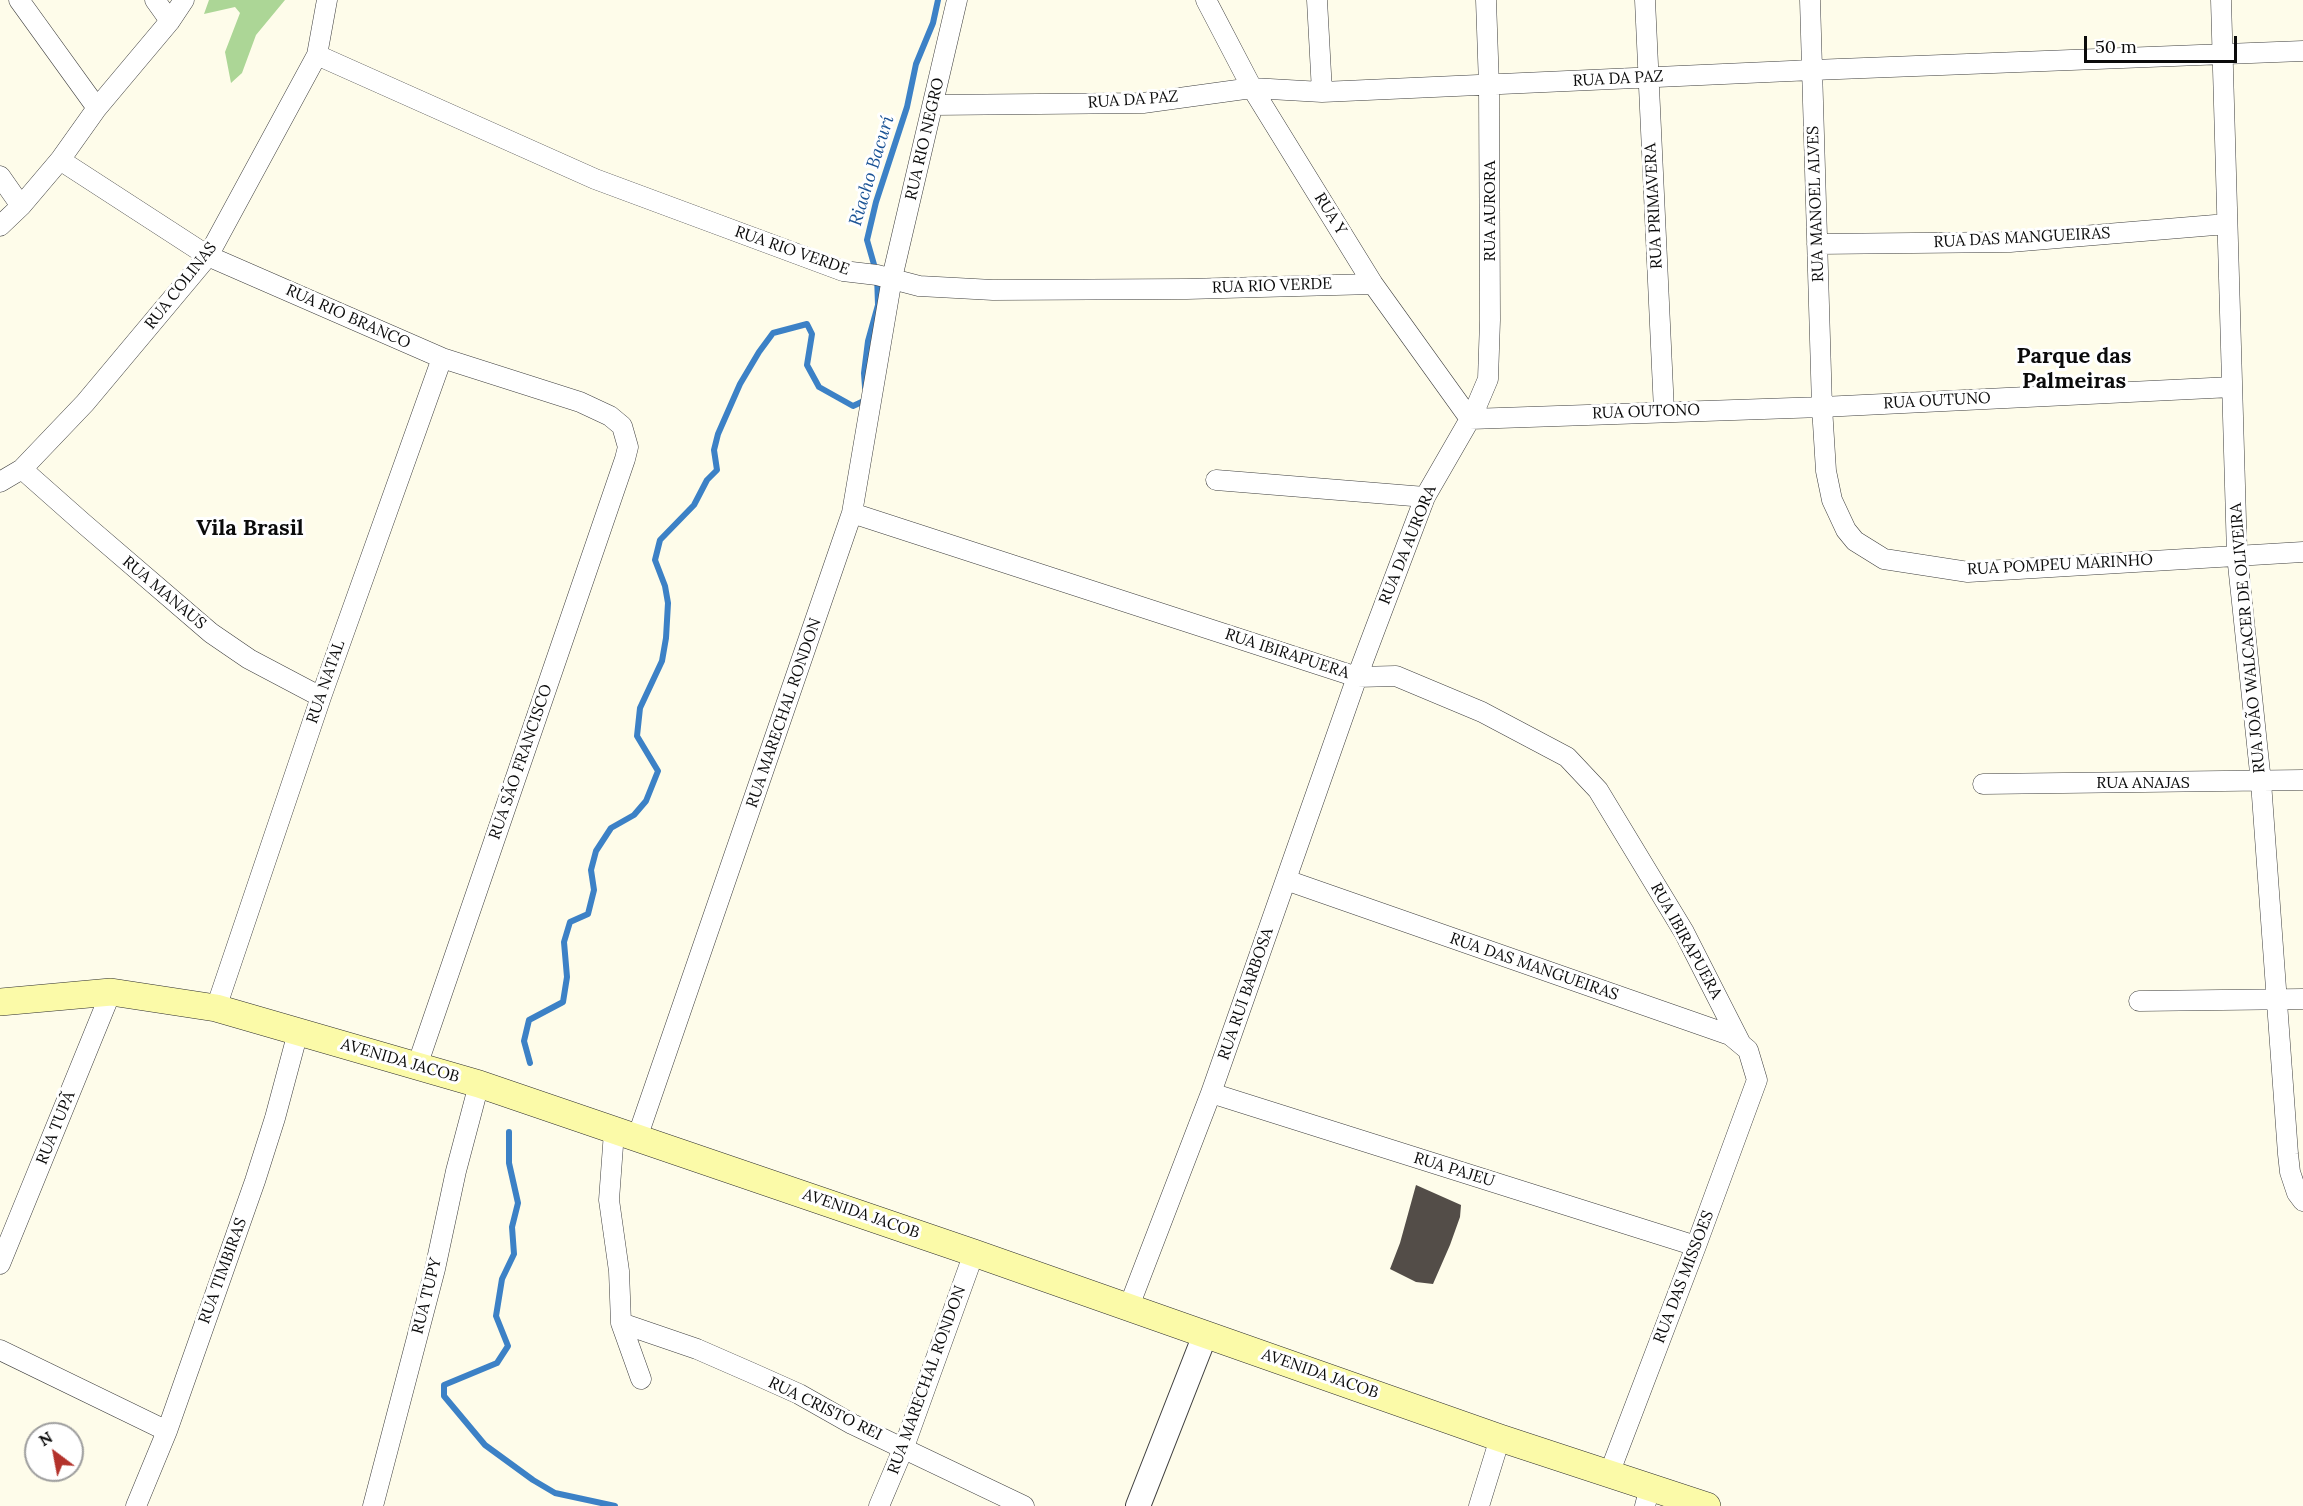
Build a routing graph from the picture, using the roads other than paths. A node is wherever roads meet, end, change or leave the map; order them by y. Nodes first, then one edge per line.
1 (19, 0) edge
2 (155, 0) edge
3 (184, 0) edge
4 (327, 0) edge
5 (957, 0) edge
6 (1206, 0) edge
7 (1317, 0) edge
8 (1486, 0) edge
9 (1645, 0) edge
10 (1810, 0) edge
11 (2221, 0) edge
12 (170, 21) junction
13 (2303, 51) edge
14 (2222, 54) junction
15 (317, 55) junction
16 (1813, 70) junction
17 (1648, 78) junction
18 (1489, 86) junction
19 (1252, 88) junction
20 (1323, 92) junction
21 (933, 105) junction
22 (97, 108) junction
23 (60, 160) junction
24 (0, 176) edge
25 (21, 206) junction
26 (2227, 224) junction
27 (0, 226) edge
28 (1817, 244) junction
29 (208, 256) junction
30 (892, 278) junction
31 (1373, 284) junction
32 (442, 358) junction
33 (2232, 387) junction
34 (1822, 407) junction
35 (1664, 411) junction
36 (1470, 419) junction
37 (624, 459) joint
38 (22, 469) junction
39 (1216, 480) dead end
40 (0, 482) edge
41 (1425, 497) junction
42 (852, 513) junction
43 (2303, 552) edge
44 (2237, 555) junction
45 (1357, 677) junction
46 (321, 696) junction
47 (2303, 780) edge
48 (2261, 782) junction
49 (1983, 784) dead end
50 (1287, 880) junction
51 (111, 992) junction
52 (2303, 999) edge
53 (2277, 1000) junction
54 (2139, 1001) dead end
55 (0, 1002) edge
56 (216, 1008) junction
57 (298, 1032) junction
58 (1740, 1042) junction
59 (417, 1066) junction
60 (479, 1084) junction
61 (1211, 1094) junction
62 (626, 1135) junction
63 (2303, 1201) edge
64 (1696, 1246) junction
65 (974, 1253) junction
66 (0, 1264) edge
67 (1128, 1309) junction
68 (621, 1323) junction
69 (1205, 1335) junction
70 (0, 1350) edge
71 (641, 1379) dead end
72 (167, 1431) junction
73 (1500, 1438) junction
74 (904, 1447) junction
75 (1609, 1474) junction
76 (1648, 1497) edge
77 (136, 1506) edge
78 (372, 1506) edge
79 (879, 1506) edge
80 (1024, 1506) edge
81 (1138, 1506) edge
82 (1479, 1506) edge
83 (1707, 1506) edge

1 - 22 street
2 - 12 street
3 - 12 street
4 - 15 street, RUA COLINAS
5 - 21 street, RUA RIO NEGRO
6 - 19 street, RUA Y
7 - 20 street
8 - 18 street, RUA AURORA
9 - 17 street, RUA PRIMAVERA
10 - 16 street, RUA MANOEL ALVES
11 - 14 street, RUA JOÃO WALCACER DE OLIVEIRA
12 - 22 street
13 - 14 street, RUA DA PAZ
14 - 16 street, RUA DA PAZ
14 - 26 street, RUA JOÃO WALCACER DE OLIVEIRA
15 - 29 street, RUA COLINAS
15 - 30 street, RUA RIO VERDE
16 - 17 street, RUA DA PAZ
16 - 28 street, RUA MANOEL ALVES
17 - 18 street, RUA DA PAZ
17 - 35 street, RUA PRIMAVERA
18 - 20 street, RUA DA PAZ
18 - 36 street, RUA AURORA
19 - 20 street, RUA DA PAZ
19 - 21 street, RUA DA PAZ
19 - 31 street, RUA Y
21 - 30 street, RUA RIO NEGRO
22 - 23 street
23 - 25 street
23 - 29 street, RUA RIO BRANCO
24 - 25 street
25 - 27 street
26 - 28 street, RUA DAS MANGUEIRAS
26 - 33 street, RUA JOÃO WALCACER DE OLIVEIRA
28 - 34 street, RUA MANOEL ALVES
29 - 32 street, RUA RIO BRANCO
29 - 38 street, RUA COLINAS
30 - 31 street, RUA RIO VERDE
30 - 42 street, RUA MARECHAL RONDON
31 - 36 street, RUA Y
32 - 37 street, RUA RIO BRANCO
32 - 46 street, RUA NATAL
33 - 34 street, RUA OUTUNO
33 - 44 street, RUA JOÃO WALCACER DE OLIVEIRA
34 - 35 street, RUA OUTONO
34 - 44 street, RUA POMPEU MARINHO
35 - 36 street, RUA OUTONO
36 - 41 street, RUA DA AURORA
37 - 59 street, RUA SÃO FRANCISCO
38 - 40 street, RUA COLINAS
38 - 46 street, RUA MANAUS
39 - 41 street
41 - 45 street, RUA DA AURORA
42 - 45 street, RUA IBIRAPUERA
42 - 62 street, RUA MARECHAL RONDON
43 - 44 street, RUA POMPEU MARINHO
44 - 48 street, RUA JOÃO WALCACER DE OLIVEIRA
45 - 50 street, RUA RUI BARBOSA
45 - 58 street, RUA IBIRAPUERA
46 - 56 street, RUA NATAL
47 - 48 street, RUA ANAJAS
48 - 49 street, RUA ANAJAS
48 - 53 street, RUA JOÃO WALCACER DE OLIVEIRA
50 - 58 street, RUA DAS MANGUEIRAS
50 - 61 street, RUA RUI BARBOSA
51 - 55 main road, AVENIDA JACOB
51 - 56 main road, AVENIDA JACOB
51 - 66 street, RUA TUPÃ
52 - 53 street
53 - 54 street
53 - 63 street, RUA JOÃO WALCACER DE OLIVEIRA
56 - 57 main road, AVENIDA JACOB
57 - 59 main road, AVENIDA JACOB
57 - 72 street, RUA TIMBIRAS
58 - 64 street, RUA DAS MISSOES
59 - 60 main road, AVENIDA JACOB
60 - 62 main road, AVENIDA JACOB
60 - 78 street, RUA TUPY
61 - 64 street, RUA PAJEU
61 - 67 street, RUA RUI BARBOSA
62 - 65 main road, AVENIDA JACOB
62 - 68 street, RUA MARECHAL RONDON
64 - 75 street, RUA DAS MISSOES
65 - 67 main road, AVENIDA JACOB
65 - 74 street, RUA MARECHAL RONDON
67 - 69 main road, AVENIDA JACOB
68 - 71 street, RUA MARECHAL RONDON
68 - 74 street, RUA CRISTO REI
69 - 73 main road, AVENIDA JACOB
69 - 81 street
70 - 72 street
72 - 77 street, RUA TIMBIRAS
73 - 75 main road, AVENIDA JACOB
73 - 82 street
74 - 79 street, RUA MARECHAL RONDON
74 - 80 street, RUA CRISTO REI
75 - 76 main road, AVENIDA JACOB
76 - 83 main road, AVENIDA JACOB

